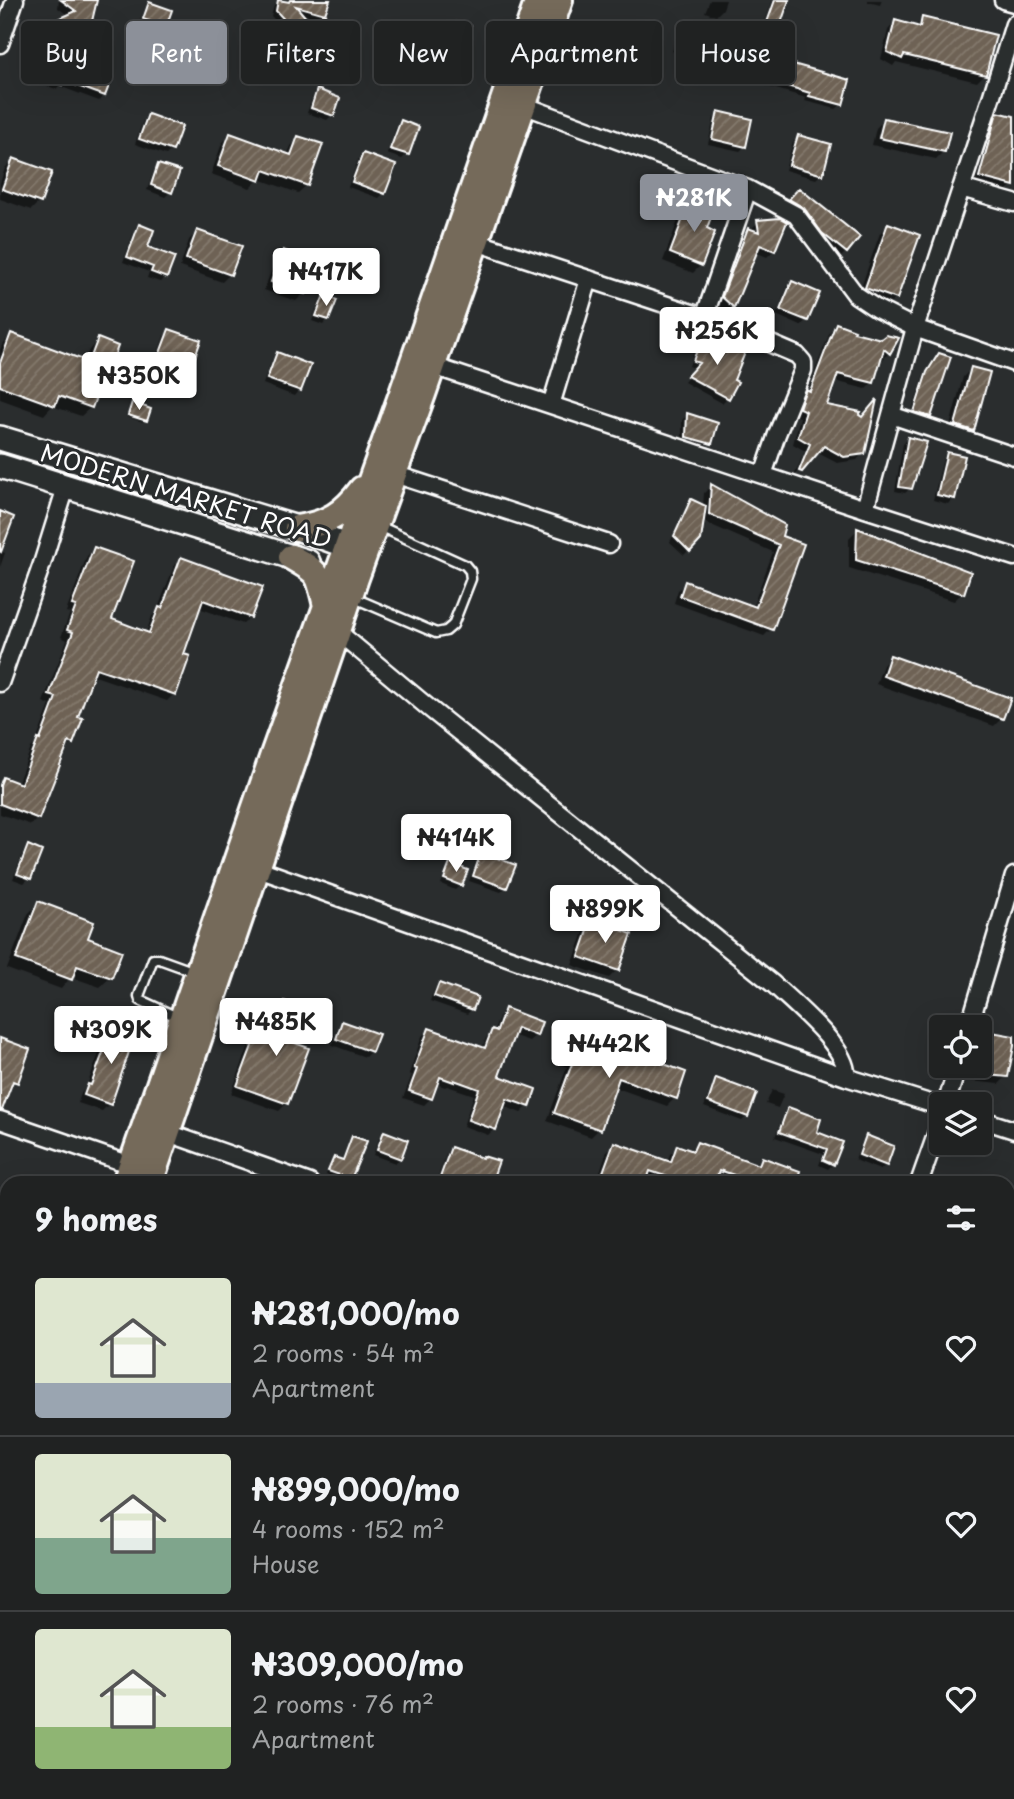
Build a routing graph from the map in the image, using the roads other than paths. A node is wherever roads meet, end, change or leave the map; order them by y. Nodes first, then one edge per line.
1 (15, 0) edge
2 (538, 0) edge
3 (560, 0) edge
4 (1003, 0) edge
5 (1014, 3) edge
6 (1014, 24) edge
7 (0, 44) edge
8 (523, 105) junction
9 (961, 188) junction
10 (748, 189) junction
11 (1014, 202) edge
12 (476, 242) junction
13 (589, 279) junction
14 (704, 317) junction
15 (915, 328) junction
16 (1014, 363) edge
17 (433, 366) junction
18 (551, 405) junction
19 (891, 415) junction
20 (0, 438) edge
21 (25, 447) junction
22 (1014, 456) edge
23 (8, 469) edge
24 (763, 475) junction
25 (383, 476) junction
26 (66, 487) junction
27 (865, 509) junction
28 (376, 524) junction
29 (297, 528) junction
30 (609, 544) dead end
31 (356, 549) junction
32 (291, 557) junction
33 (1014, 557) edge
34 (348, 582) junction
35 (326, 606) junction
36 (338, 632) junction
37 (0, 683) edge
38 (247, 865) junction
39 (1014, 876) edge
40 (198, 974) junction
41 (973, 1015) edge
42 (182, 1019) junction
43 (846, 1077) junction
44 (929, 1103) edge
45 (0, 1120) edge
46 (992, 1123) edge
47 (1014, 1130) edge
48 (168, 1133) junction
49 (929, 1155) edge
50 (128, 1174) edge
51 (153, 1176) edge
52 (290, 1176) edge
53 (921, 1176) edge

1 - 7 street
2 - 25 main road
3 - 8 main road
4 - 5 street
6 - 9 street
8 - 10 street
8 - 12 main road
9 - 11 street
9 - 15 street
10 - 14 street
10 - 15 street
12 - 13 street
12 - 17 main road
13 - 14 street
13 - 18 street
14 - 24 street
15 - 16 street
15 - 19 street
17 - 18 street
17 - 25 main road
18 - 24 street
19 - 22 street
19 - 27 street
20 - 21 street, MODERN MARKET ROAD
21 - 23 street
21 - 29 street, MODERN MARKET ROAD
23 - 26 street, MODERN MARKET ROAD
24 - 27 street
25 - 28 main road
25 - 29 main road
25 - 30 street
25 - 31 main road
26 - 32 street, MODERN MARKET ROAD
26 - 37 street
27 - 33 street
28 - 31 main road
28 - 34 lane
29 - 31 street, MODERN MARKET ROAD
31 - 34 main road
32 - 34 street, MODERN MARKET ROAD
32 - 35 main road
34 - 35 main road
34 - 36 main road
35 - 38 main road
36 - 38 main road
36 - 43 street
38 - 40 main road
38 - 43 street
38 - 48 main road
39 - 41 street
40 - 42 main road
40 - 42 lane
42 - 50 main road
43 - 44 street
45 - 50 street
46 - 47 street
48 - 51 main road
48 - 52 street
49 - 53 street

